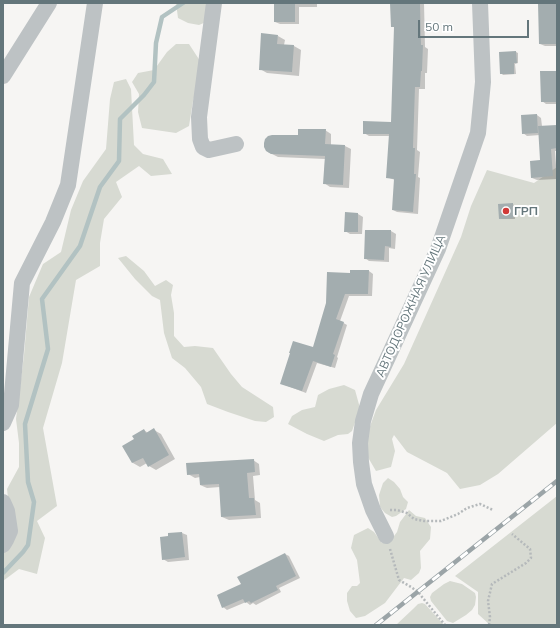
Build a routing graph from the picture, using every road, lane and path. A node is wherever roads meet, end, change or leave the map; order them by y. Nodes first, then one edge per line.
1 (49, 3) edge
2 (94, 3) edge
3 (214, 3) edge
4 (480, 3) edge
5 (3, 76) edge
6 (236, 144) dead end
7 (3, 423) edge
8 (3, 502) edge
9 (373, 510) junction
10 (492, 510) dead end
11 (512, 534) dead end
12 (386, 536) joint
13 (3, 545) edge
14 (446, 625) edge
15 (489, 625) edge

1 - 5 street
2 - 7 street
3 - 6 street
4 - 9 street, АВТОДОРОЖНАЯ УЛИЦА
8 - 13 street
9 - 10 path
9 - 12 street, АВТОДОРОЖНАЯ УЛИЦА
11 - 15 path
12 - 14 path

